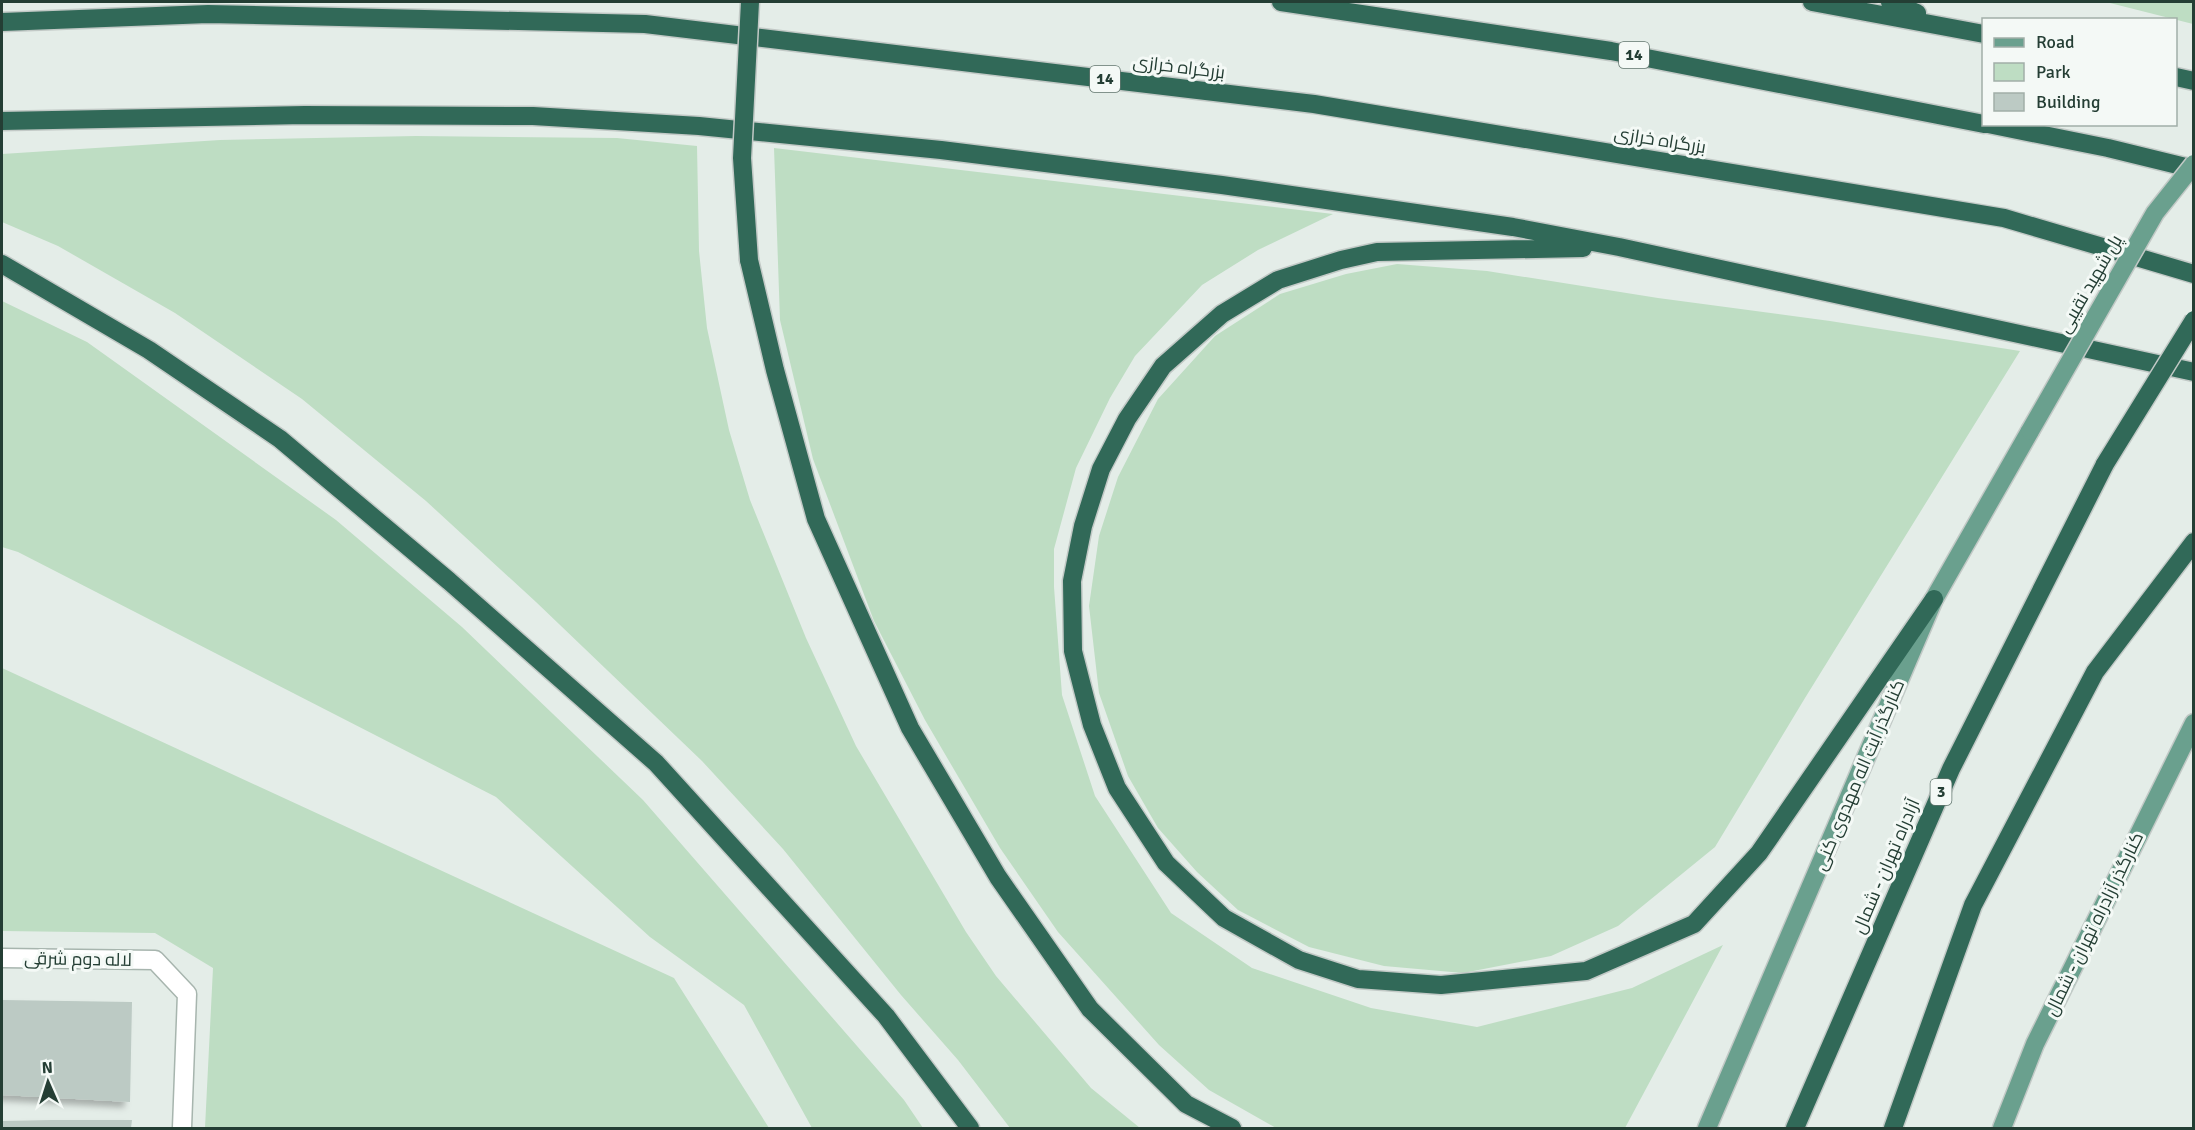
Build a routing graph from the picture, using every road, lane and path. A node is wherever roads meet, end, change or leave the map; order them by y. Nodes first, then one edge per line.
1 (750, 2) edge
2 (1281, 2) edge
3 (1812, 2) edge
4 (1890, 2) edge
5 (2, 22) edge
6 (1946, 26) junction
7 (1982, 34) edge
8 (2177, 77) edge
9 (2193, 81) edge
10 (2, 121) edge
11 (1982, 124) edge
12 (1998, 126) edge
13 (2193, 164) edge
14 (2193, 169) edge
15 (1619, 247) junction
16 (2, 264) edge
17 (2193, 274) edge
18 (2193, 320) edge
19 (2193, 372) edge
20 (2031, 431) joint
21 (2193, 542) edge
22 (1934, 599) junction
23 (2193, 723) edge
24 (2, 958) edge
25 (182, 1128) edge
26 (970, 1128) edge
27 (1232, 1128) edge
28 (1707, 1128) edge
29 (1795, 1128) edge
30 (1893, 1128) edge
31 (2002, 1128) edge

1 - 27 highway, bridge
2 - 11 highway, 14
3 - 6 highway
4 - 6 highway
5 - 17 highway, بزرگراه خرازی / 14
6 - 7 highway
8 - 9 highway
10 - 15 highway
12 - 14 highway
13 - 20 main road, پل شهید نقیبی, bridge
15 - 19 highway
15 - 22 highway
16 - 26 highway
18 - 29 highway, آزادراه تهران - شمال / 3, bridge
20 - 22 main road, کنارگذر آیت اله مهدوی کنی
21 - 30 highway
22 - 28 main road, کنارگذر آیت اله مهدوی کنی
23 - 31 main road, کنارگذر آزادراه تهران - شمال
24 - 25 street, لاله دوم شرقی

